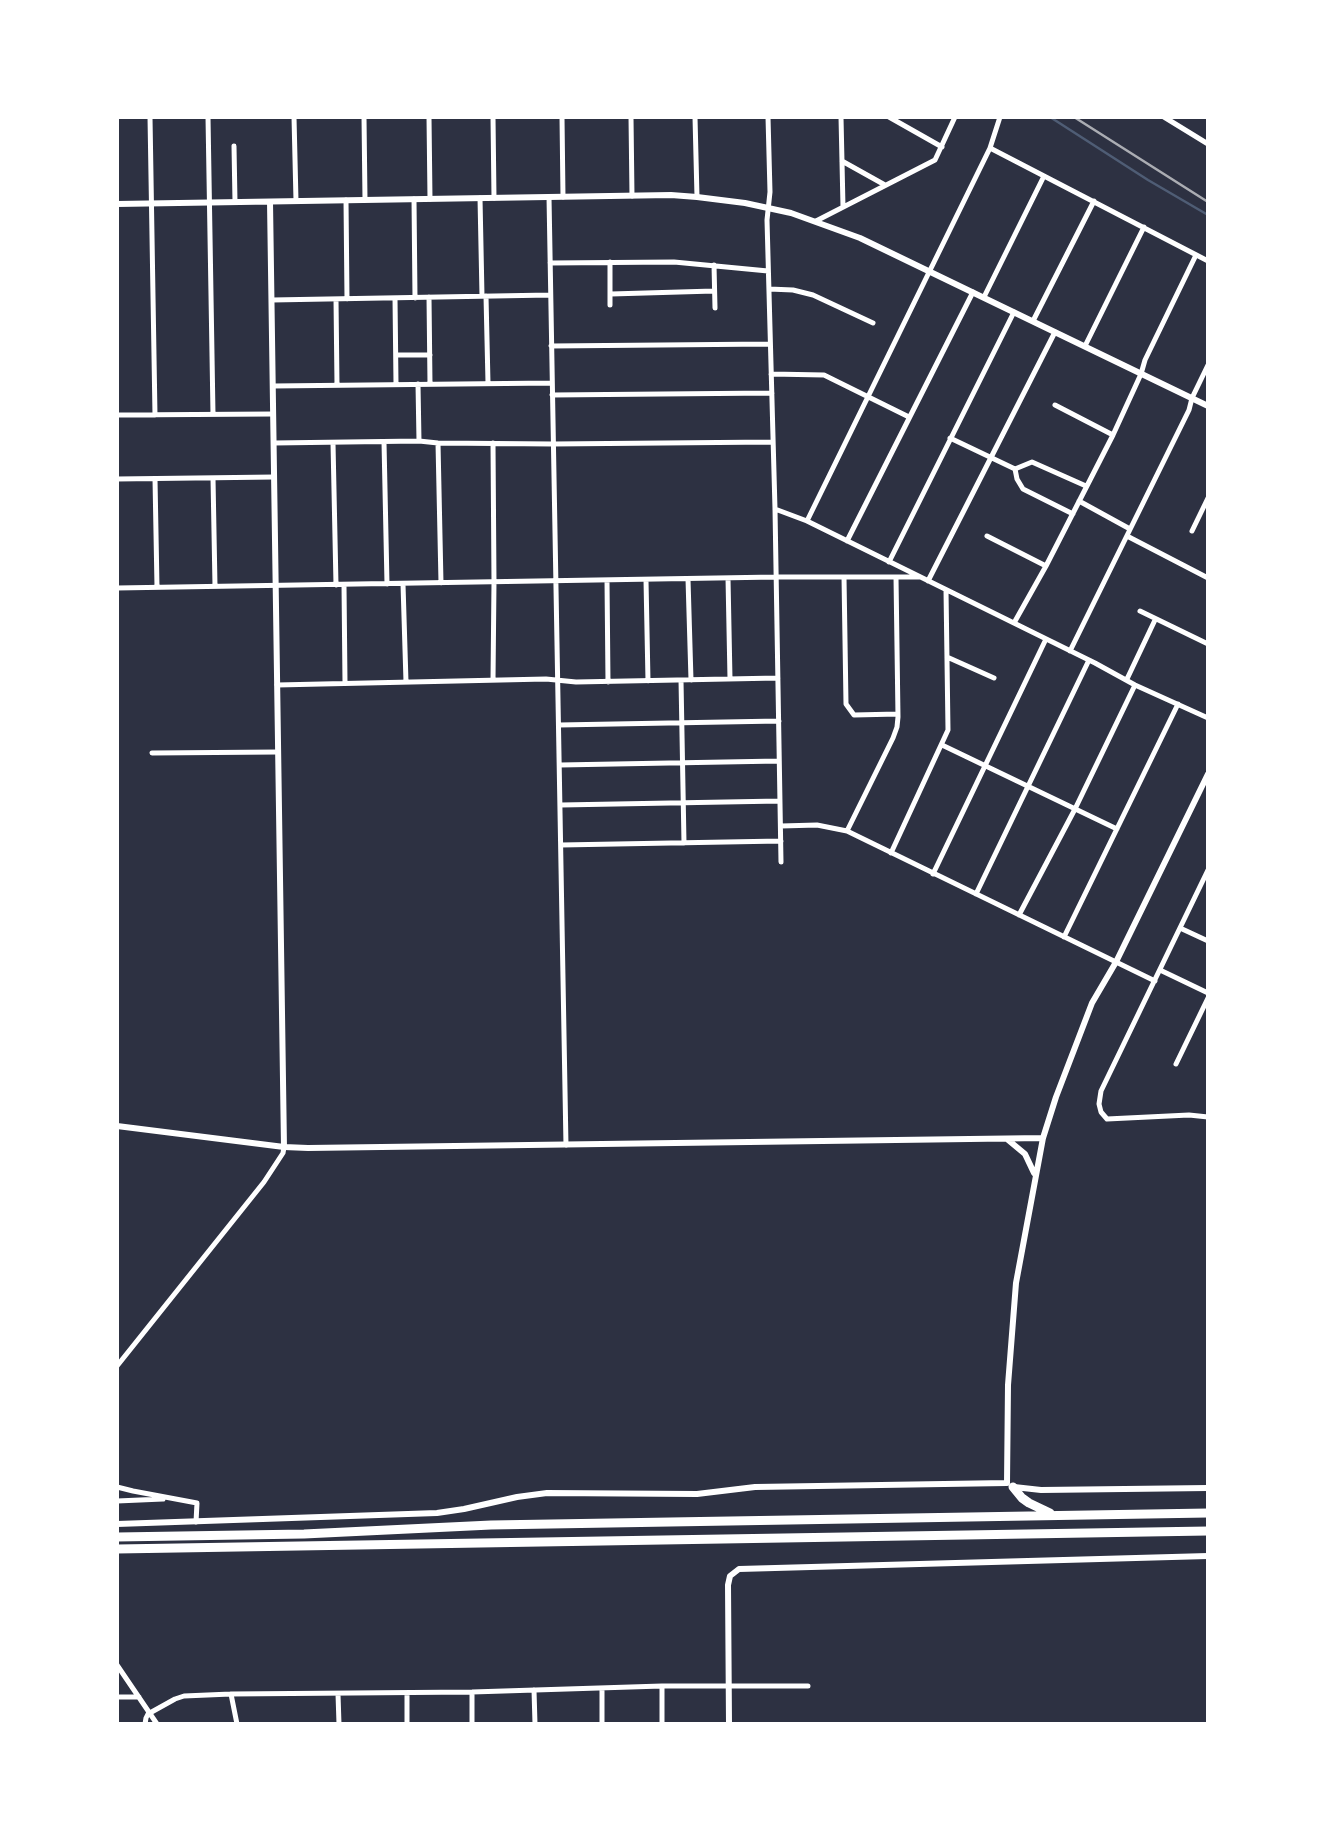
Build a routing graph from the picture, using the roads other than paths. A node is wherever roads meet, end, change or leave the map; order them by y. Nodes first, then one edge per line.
1 (150, 117) edge
2 (208, 117) edge
3 (287, 117) edge
4 (364, 117) edge
5 (429, 117) edge
6 (493, 117) edge
7 (562, 117) edge
8 (631, 117) edge
9 (695, 117) edge
10 (768, 117) edge
11 (841, 117) edge
12 (888, 117) edge
13 (955, 117) edge
14 (1000, 117) edge
15 (1164, 117) edge
16 (294, 120) edge
17 (1208, 144) edge
18 (234, 146) dead end
19 (942, 147) junction
20 (990, 148) junction
21 (842, 161) junction
22 (1044, 176) junction
23 (886, 185) junction
24 (632, 196) junction
25 (549, 197) junction
26 (563, 197) junction
27 (697, 197) junction
28 (480, 198) junction
29 (494, 198) junction
30 (414, 199) junction
31 (430, 199) junction
32 (365, 200) junction
33 (296, 201) junction
34 (346, 201) junction
35 (1094, 201) junction
36 (234, 202) junction
37 (270, 202) junction
38 (209, 203) junction
39 (117, 204) edge
40 (151, 204) junction
41 (843, 207) junction
42 (769, 208) junction
43 (816, 220) junction
44 (1144, 227) junction
45 (1196, 254) junction
46 (1208, 261) edge
47 (610, 262) junction
48 (550, 263) junction
49 (714, 265) junction
50 (768, 271) junction
51 (930, 271) junction
52 (769, 289) junction
53 (714, 291) junction
54 (973, 292) junction
55 (611, 294) junction
56 (551, 295) junction
57 (484, 296) junction
58 (429, 297) junction
59 (984, 297) junction
60 (395, 298) junction
61 (415, 298) junction
62 (336, 299) junction
63 (347, 299) junction
64 (272, 300) junction
65 (610, 304) dead end
66 (715, 308) dead end
67 (1014, 312) junction
68 (1033, 321) junction
69 (873, 323) dead end
70 (1055, 332) junction
71 (770, 344) junction
72 (551, 346) junction
73 (1085, 346) junction
74 (396, 355) junction
75 (430, 355) junction
76 (1208, 365) edge
77 (771, 374) junction
78 (1141, 374) junction
79 (488, 383) junction
80 (552, 383) junction
81 (396, 384) junction
82 (418, 384) junction
83 (430, 384) junction
84 (337, 385) junction
85 (273, 386) junction
86 (772, 393) junction
87 (552, 395) junction
88 (868, 396) junction
89 (1192, 398) junction
90 (1055, 405) dead end
91 (1208, 406) edge
92 (214, 414) junction
93 (273, 414) junction
94 (117, 415) edge
95 (155, 415) junction
96 (909, 417) junction
97 (1113, 435) junction
98 (950, 438) junction
99 (419, 441) junction
100 (384, 442) junction
101 (773, 442) junction
102 (274, 443) junction
103 (333, 443) junction
104 (438, 443) junction
105 (493, 443) junction
106 (553, 444) junction
107 (991, 459) junction
108 (1015, 470) junction
109 (274, 477) junction
110 (213, 478) junction
111 (117, 479) edge
112 (155, 479) junction
113 (1087, 486) junction
114 (1208, 498) edge
115 (1079, 501) junction
116 (775, 509) junction
117 (1073, 514) junction
118 (1200, 514) junction
119 (1208, 518) edge
120 (807, 521) junction
121 (1192, 531) dead end
122 (1129, 533) junction
123 (987, 536) dead end
124 (847, 541) junction
125 (889, 562) junction
126 (1046, 566) junction
127 (844, 577) junction
128 (896, 577) junction
129 (920, 577) junction
130 (728, 578) junction
131 (776, 578) junction
132 (1208, 578) edge
133 (688, 579) junction
134 (607, 580) junction
135 (646, 580) junction
136 (928, 581) junction
137 (494, 582) junction
138 (555, 582) junction
139 (441, 583) junction
140 (387, 584) junction
141 (404, 584) junction
142 (276, 585) junction
143 (336, 585) junction
144 (344, 585) junction
145 (215, 586) junction
146 (157, 587) junction
147 (117, 588) edge
148 (946, 590) junction
149 (1140, 611) dead end
150 (1155, 620) junction
151 (1014, 623) junction
152 (1046, 639) junction
153 (1208, 645) edge
154 (1070, 651) junction
155 (947, 657) junction
156 (1089, 660) junction
157 (778, 678) junction
158 (994, 678) dead end
159 (730, 679) junction
160 (1127, 679) junction
161 (493, 680) junction
162 (559, 680) junction
163 (681, 680) junction
164 (691, 680) junction
165 (648, 681) junction
166 (406, 682) junction
167 (608, 682) junction
168 (345, 684) junction
169 (277, 685) junction
170 (1135, 685) junction
171 (1178, 704) junction
172 (898, 714) junction
173 (1208, 718) edge
174 (779, 721) junction
175 (681, 723) junction
176 (559, 725) junction
177 (942, 744) junction
178 (278, 752) junction
179 (152, 753) dead end
180 (779, 761) junction
181 (682, 763) junction
182 (560, 765) junction
183 (986, 765) junction
184 (1208, 774) edge
185 (1029, 786) junction
186 (780, 801) junction
187 (683, 802) junction
188 (561, 805) junction
189 (1075, 809) junction
190 (781, 826) junction
191 (1117, 829) junction
192 (847, 831) junction
193 (781, 841) junction
194 (684, 843) junction
195 (561, 845) junction
196 (891, 853) junction
197 (781, 862) dead end
198 (1208, 870) edge
199 (933, 874) junction
200 (1200, 885) junction
201 (1208, 889) edge
202 (976, 894) junction
203 (1019, 915) junction
204 (1180, 928) junction
205 (1065, 937) junction
206 (1208, 941) edge
207 (1116, 962) junction
208 (1160, 970) junction
209 (1155, 981) junction
210 (1208, 995) edge
211 (1176, 1064) dead end
212 (1208, 1117) edge
213 (117, 1126) edge
214 (1005, 1138) junction
215 (1043, 1138) junction
216 (566, 1145) junction
217 (284, 1147) junction
218 (1035, 1175) junction
219 (117, 1366) edge
220 (1010, 1485) junction
221 (117, 1487) edge
222 (1208, 1488) edge
223 (175, 1499) junction
224 (117, 1501) edge
225 (1208, 1513) edge
226 (1058, 1515) junction
227 (197, 1521) junction
228 (117, 1524) edge
229 (1208, 1531) edge
230 (117, 1537) edge
231 (117, 1549) edge
232 (1208, 1556) edge
233 (117, 1665) edge
234 (662, 1686) junction
235 (808, 1686) dead end
236 (728, 1687) junction
237 (602, 1688) junction
238 (534, 1690) junction
239 (472, 1692) junction
240 (231, 1694) junction
241 (338, 1694) junction
242 (407, 1694) junction
243 (117, 1697) edge
244 (139, 1697) junction
245 (150, 1713) junction
246 (145, 1724) edge
247 (156, 1724) edge
248 (237, 1724) edge
249 (339, 1724) edge
250 (407, 1724) edge
251 (472, 1724) edge
252 (535, 1724) edge
253 (602, 1724) edge
254 (662, 1724) edge
255 (729, 1724) edge

1 - 40 street
2 - 38 street
3 - 16 street
4 - 32 street
5 - 31 street
6 - 29 street
7 - 26 street
8 - 24 street
9 - 27 street
10 - 42 street
11 - 21 street
12 - 19 street
13 - 19 street
14 - 20 street
15 - 17 street
16 - 33 street
18 - 36 street
19 - 23 street
20 - 22 street
20 - 51 street
21 - 23 street
21 - 41 street
22 - 35 street
22 - 59 street
23 - 41 street
24 - 26 street
24 - 27 street
25 - 26 street
25 - 29 street
25 - 48 street
27 - 42 street
28 - 29 street
28 - 31 street
28 - 57 street
30 - 31 street
30 - 32 street
30 - 61 street
32 - 34 street
33 - 34 street
33 - 37 street
34 - 63 street
35 - 44 street
35 - 68 street
36 - 37 street
36 - 38 street
37 - 64 street
38 - 40 street
38 - 92 street
39 - 40 street
40 - 95 street
41 - 43 street
42 - 43 street
42 - 50 street
43 - 51 street
44 - 45 street
44 - 73 street
45 - 46 street
45 - 78 street
47 - 48 street
47 - 49 street
47 - 55 street
48 - 56 street
49 - 50 street
49 - 53 street
50 - 52 street
51 - 54 street
51 - 88 street
52 - 69 street
52 - 71 street
53 - 55 street
53 - 66 street
54 - 59 street
54 - 96 street
55 - 65 street
56 - 57 street
56 - 72 street
57 - 58 street
57 - 79 street
58 - 61 street
58 - 75 street
59 - 67 street
60 - 61 street
60 - 63 street
60 - 74 street
62 - 63 street
62 - 64 street
62 - 84 street
64 - 85 street
67 - 68 street
67 - 98 street
68 - 70 street
70 - 73 street
70 - 107 street
71 - 72 street
71 - 77 street
72 - 80 street
73 - 78 street
74 - 75 street
74 - 81 street
75 - 83 street
76 - 89 street
77 - 86 street
77 - 88 street
78 - 89 street
78 - 97 street
79 - 80 street
79 - 83 street
80 - 87 street
81 - 82 street
81 - 84 street
82 - 83 street
82 - 99 street
84 - 85 street
85 - 93 street
86 - 87 street
86 - 101 street
87 - 106 street
88 - 96 street
88 - 120 street
89 - 91 street
89 - 122 street
90 - 97 street
92 - 93 street
92 - 95 street
93 - 102 street
94 - 95 street
96 - 124 street
97 - 113 street
98 - 107 street
98 - 125 street
99 - 100 street
99 - 104 street
100 - 103 street
100 - 140 street
101 - 106 street
101 - 116 street
102 - 103 street
102 - 109 street
103 - 143 street
104 - 105 street
104 - 139 street
105 - 106 street
105 - 137 street
106 - 138 street
107 - 108 street
107 - 136 street
108 - 113 street
108 - 117 street
109 - 110 street
109 - 142 street
110 - 112 street
110 - 145 street
111 - 112 street
112 - 146 street
113 - 115 street
114 - 118 street
115 - 117 street
115 - 122 street
116 - 120 street
116 - 131 street
117 - 126 street
118 - 119 street
118 - 121 street
120 - 124 street
122 - 132 street
122 - 154 street
123 - 126 street
124 - 125 street
125 - 129 street
126 - 151 street
127 - 128 street
127 - 131 street
127 - 172 street
128 - 129 street
128 - 172 street
129 - 136 street
130 - 131 street
130 - 133 street
130 - 159 street
131 - 157 street
133 - 135 street
133 - 164 street
134 - 135 street
134 - 138 street
134 - 167 street
135 - 165 street
136 - 148 street
137 - 138 street
137 - 139 street
137 - 161 street
138 - 162 street
139 - 141 street
140 - 141 street
140 - 144 street
141 - 166 street
142 - 143 street
142 - 145 street
142 - 169 street
143 - 144 street
144 - 168 street
145 - 146 street
146 - 147 street
148 - 151 street
148 - 155 street
149 - 150 street
150 - 153 street
150 - 160 street
151 - 152 street
152 - 154 street
152 - 183 street
154 - 156 street
155 - 158 street
155 - 177 street
156 - 160 street
156 - 185 street
157 - 159 street
157 - 174 street
159 - 164 street
160 - 170 street
161 - 162 street
161 - 166 street
162 - 167 street
162 - 176 street
163 - 164 street
163 - 165 street
163 - 175 street
165 - 167 street
166 - 168 street
168 - 169 street
169 - 178 street
170 - 171 street
170 - 189 street
171 - 173 street
171 - 191 street
172 - 192 street
174 - 175 street
174 - 180 street
175 - 176 street
175 - 181 street
176 - 182 street
177 - 183 street
177 - 196 street
178 - 179 street
178 - 217 street
180 - 181 street
180 - 186 street
181 - 182 street
181 - 187 street
182 - 188 street
183 - 185 street
183 - 199 street
184 - 207 street
185 - 189 street
185 - 202 street
186 - 187 street
186 - 190 street
187 - 188 street
187 - 194 street
188 - 195 street
189 - 191 street
189 - 203 street
190 - 192 street
190 - 193 street
191 - 205 street
192 - 196 street
193 - 194 street
193 - 197 street
194 - 195 street
195 - 216 street
196 - 199 street
198 - 200 street
199 - 202 street
200 - 201 street
200 - 204 street
202 - 203 street
203 - 205 street
204 - 206 street
204 - 208 street
205 - 207 street
207 - 209 street
207 - 215 street
208 - 209 street
208 - 210 street
209 - 212 street
210 - 211 street
213 - 217 street
214 - 215 street
214 - 216 street
214 - 218 street
215 - 218 street
216 - 217 street
217 - 219 street
218 - 220 street
220 - 222 street
220 - 226 highway
220 - 227 street
221 - 223 street
223 - 224 street
223 - 227 street
225 - 226 highway
226 - 230 highway
227 - 228 street
229 - 231 highway
232 - 236 street
233 - 244 street
234 - 236 street
234 - 237 street
234 - 254 street
235 - 236 street
236 - 255 street
237 - 238 street
237 - 253 street
238 - 239 street
238 - 252 street
239 - 242 street
239 - 251 street
240 - 241 street
240 - 245 street
240 - 248 street
241 - 242 street
241 - 249 street
242 - 250 street
243 - 244 street
244 - 245 street
245 - 246 street
245 - 247 street

